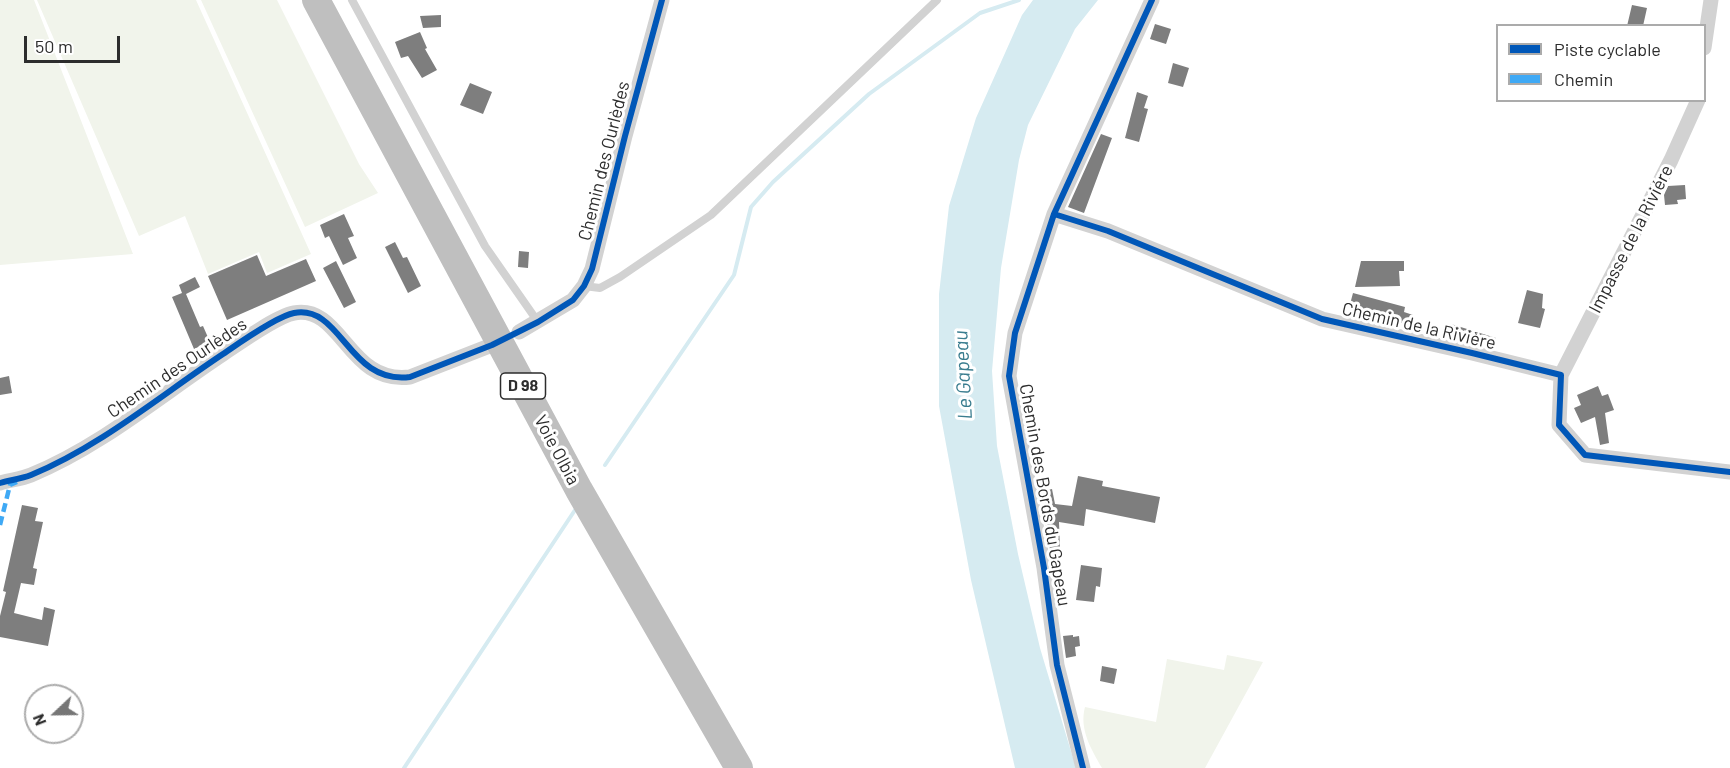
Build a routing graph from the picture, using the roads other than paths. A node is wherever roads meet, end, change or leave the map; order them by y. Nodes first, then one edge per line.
1 (316, 0) edge
2 (329, 0) edge
3 (352, 0) edge
4 (663, 0) edge
5 (937, 0) edge
6 (1152, 0) edge
7 (1711, 0) edge
8 (1706, 34) edge
9 (1697, 102) edge
10 (1054, 213) junction
11 (584, 286) junction
12 (538, 322) junction
13 (519, 332) dead end
14 (492, 345) dead end
15 (1561, 375) junction
16 (1730, 472) edge
17 (0, 483) edge
18 (739, 768) edge
19 (750, 768) edge
20 (1083, 768) edge

1 - 18 highway, Voie Olbia / D 98
2 - 19 highway, Voie Olbia / D 98
3 - 12 lane
4 - 11 street, Chemin des Ourlèdes
5 - 11 lane
6 - 10 street, Chemin des Bords du Gapeau
7 - 8 street
9 - 15 street, Impasse de la Riviére
10 - 15 street, Chemin de la Rivière
10 - 20 street, Chemin des Bords du Gapeau
11 - 12 street, Chemin des Ourlèdes
12 - 13 street, Chemin des Ourlèdes
14 - 17 street, Chemin des Ourlèdes
15 - 16 street

